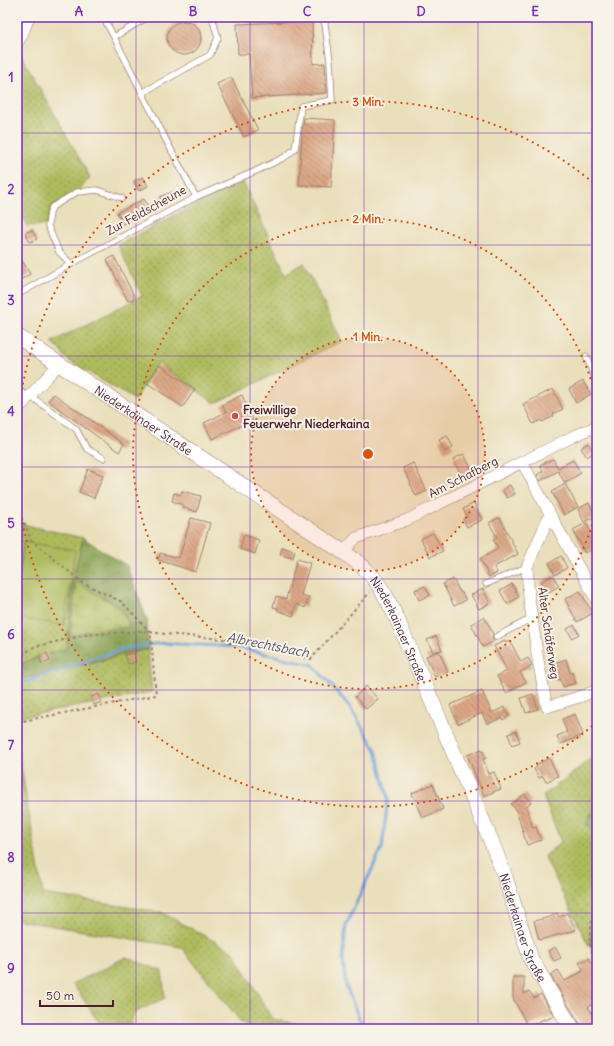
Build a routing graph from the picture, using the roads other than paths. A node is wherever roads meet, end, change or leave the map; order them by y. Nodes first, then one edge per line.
1 (29, 17) edge
2 (103, 17) edge
3 (148, 17) edge
4 (212, 17) edge
5 (324, 17) edge
6 (114, 36) junction
7 (17, 42) edge
8 (142, 93) junction
9 (196, 197) junction
10 (122, 198) dead end
11 (71, 264) junction
12 (17, 295) edge
13 (17, 336) edge
14 (586, 356) dead end
15 (59, 364) junction
16 (597, 383) edge
17 (17, 388) edge
18 (29, 397) junction
19 (17, 410) edge
20 (597, 426) edge
21 (103, 458) dead end
22 (522, 462) junction
23 (550, 514) junction
24 (343, 552) junction
25 (527, 567) junction
26 (486, 584) dead end
27 (597, 601) edge
28 (532, 618) junction
29 (496, 637) dead end
30 (597, 690) edge
31 (573, 1029) edge

1 - 7 street
2 - 6 lane, Zur Feldscheune
3 - 6 lane
4 - 8 lane
5 - 9 lane
6 - 8 lane, Zur Feldscheune
8 - 9 lane, Zur Feldscheune
9 - 11 lane, Zur Feldscheune
10 - 11 lane
11 - 12 lane, Zur Feldscheune
13 - 15 street, Niederkainaer Straße
14 - 16 lane
15 - 18 street
15 - 24 street, Niederkainaer Straße
17 - 18 lane
18 - 19 street
18 - 21 lane
20 - 22 street, Am Schafberg
22 - 23 street
22 - 24 street, Am Schafberg
23 - 25 street, Alter Schäferweg
23 - 27 street
24 - 31 street, Niederkainaer Straße
25 - 26 lane
25 - 28 street, Alter Schäferweg
28 - 29 lane
28 - 30 street, Alter Schäferweg

